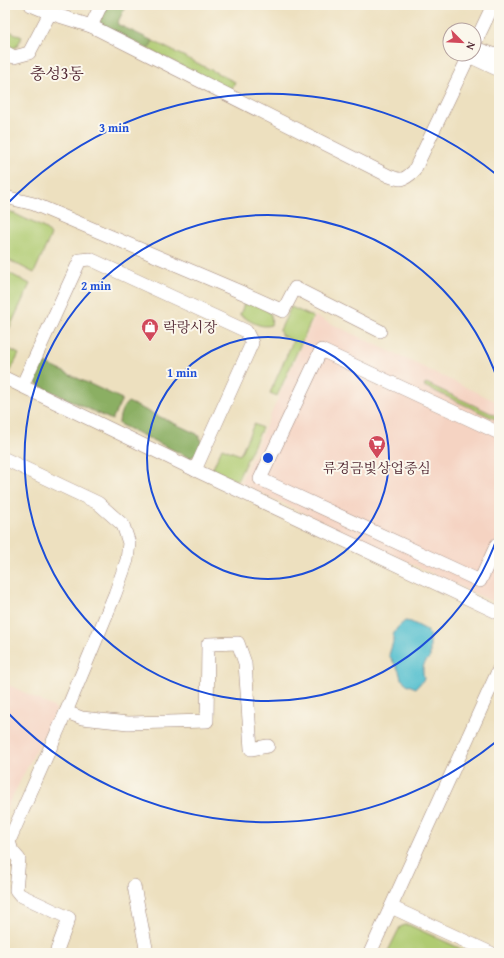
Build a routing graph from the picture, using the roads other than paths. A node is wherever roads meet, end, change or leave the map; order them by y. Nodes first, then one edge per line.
1 (31, 5) edge
2 (101, 5) edge
3 (493, 5) edge
4 (50, 13) junction
5 (91, 26) junction
6 (482, 29) edge
7 (5, 52) edge
8 (482, 53) edge
9 (499, 56) edge
10 (482, 58) edge
11 (467, 62) edge
12 (499, 70) edge
13 (5, 198) edge
14 (380, 331) dead end
15 (5, 378) edge
16 (22, 386) junction
17 (499, 433) edge
18 (5, 459) edge
19 (195, 470) junction
20 (499, 545) edge
21 (480, 582) junction
22 (471, 600) junction
23 (499, 614) edge
24 (499, 669) edge
25 (66, 712) junction
26 (268, 746) dead end
27 (134, 886) dead end
28 (391, 907) junction
29 (56, 953) edge
30 (147, 953) edge
31 (370, 953) edge
32 (491, 953) edge

1 - 4 street
2 - 5 street
3 - 6 street
4 - 5 street
4 - 7 street
5 - 11 street
8 - 9 street
10 - 12 street
13 - 14 street
15 - 16 street
16 - 19 street
16 - 19 street
17 - 21 street
18 - 25 street
19 - 22 street
20 - 21 street
21 - 22 street
22 - 23 street
24 - 28 street
25 - 26 street
25 - 29 street
27 - 30 street
28 - 31 street
28 - 32 street

